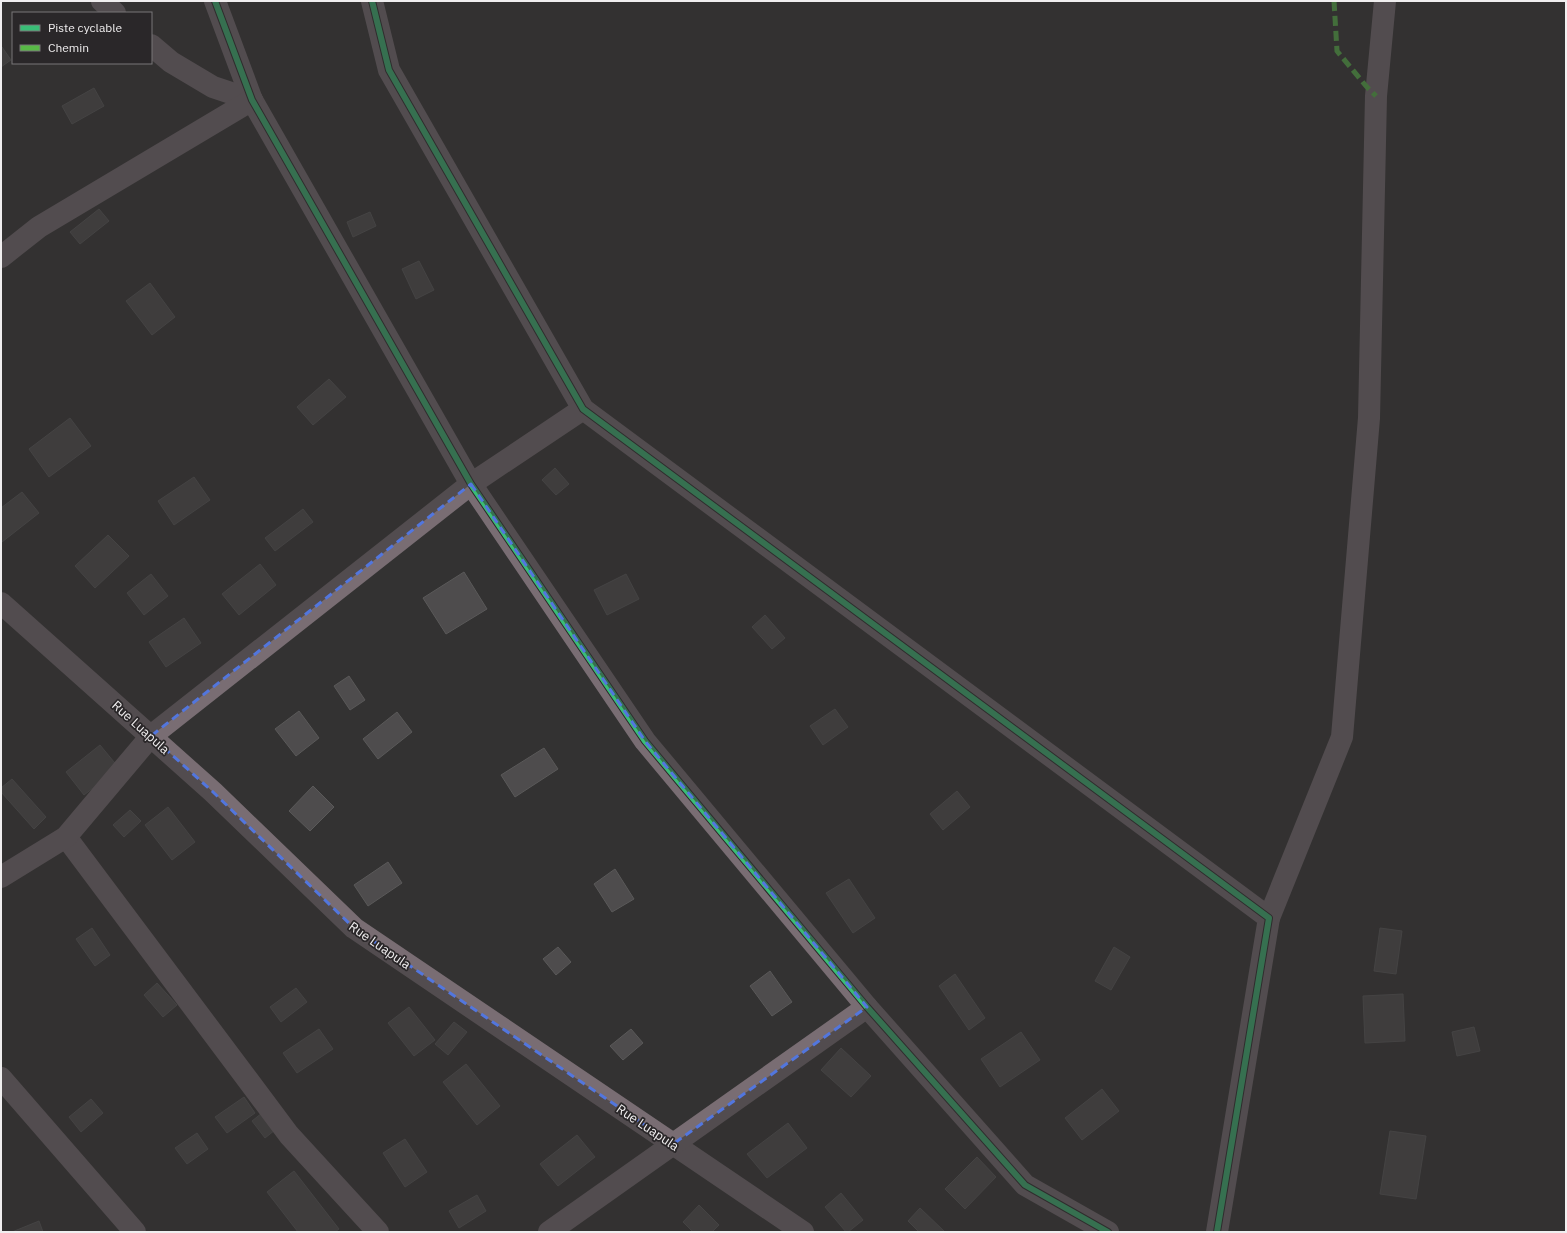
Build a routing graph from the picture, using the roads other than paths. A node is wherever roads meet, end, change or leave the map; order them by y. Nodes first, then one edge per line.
1 (102, 1) edge
2 (215, 1) edge
3 (372, 1) edge
4 (1385, 1) edge
5 (114, 12) edge
6 (152, 46) edge
7 (252, 100) junction
8 (1, 257) edge
9 (583, 409) junction
10 (471, 484) junction
11 (1, 603) edge
12 (150, 736) junction
13 (66, 837) junction
14 (1, 877) edge
15 (1269, 918) junction
16 (867, 1007) junction
17 (1, 1078) edge
18 (673, 1144) junction
19 (135, 1232) edge
20 (378, 1232) edge
21 (549, 1232) edge
22 (804, 1232) edge
23 (1108, 1232) edge
24 (1217, 1232) edge

1 - 5 street
2 - 7 street
3 - 9 street
4 - 15 street
6 - 7 street
7 - 8 street
7 - 10 street
9 - 10 street
9 - 15 street
10 - 12 street
10 - 16 street
11 - 12 street, Rue Luapula
12 - 13 street
12 - 18 street, Rue Luapula
13 - 14 street
13 - 20 street
15 - 24 street
16 - 18 street
16 - 23 street
17 - 19 street
18 - 21 street
18 - 22 street, Rue Luapula

